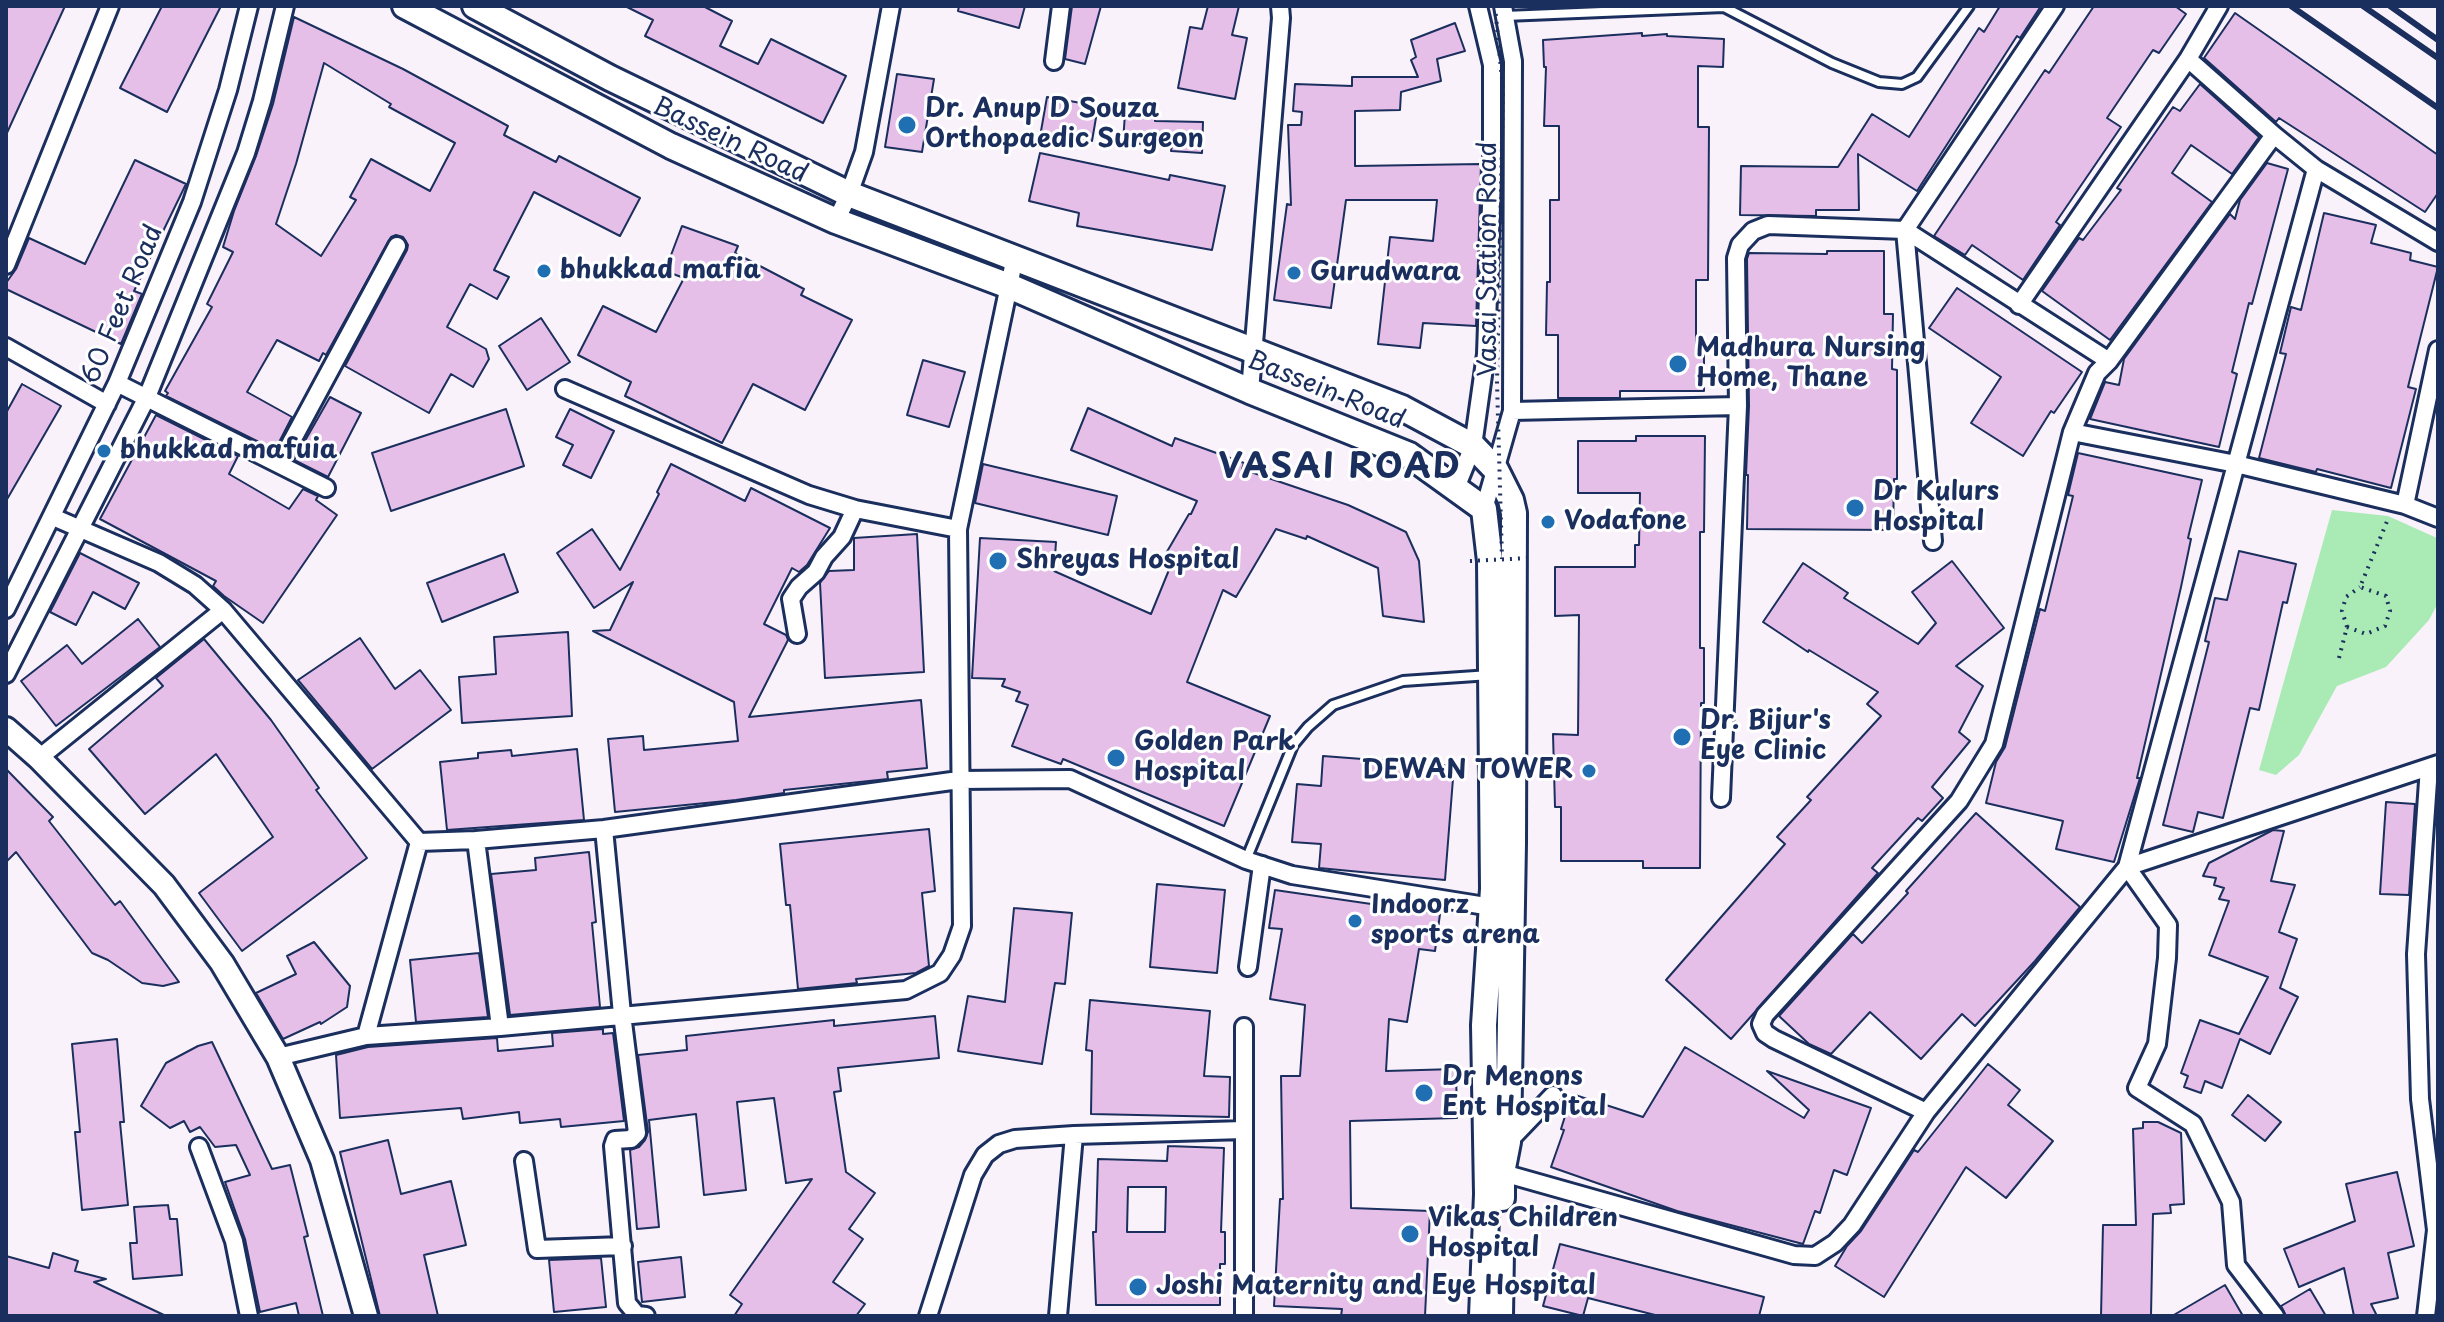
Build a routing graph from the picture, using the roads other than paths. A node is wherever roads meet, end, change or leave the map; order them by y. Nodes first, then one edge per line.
1 (110, 6) edge
2 (249, 6) edge
3 (285, 6) edge
4 (405, 6) edge
5 (475, 6) edge
6 (891, 6) edge
7 (1061, 6) edge
8 (1280, 6) edge
9 (1478, 6) edge
10 (1969, 6) edge
11 (2055, 6) edge
12 (2219, 6) edge
13 (1501, 9) edge
14 (2188, 59) junction
15 (1054, 61) dead end
16 (2274, 135) junction
17 (2316, 169) junction
18 (849, 194) junction
19 (836, 221) junction
20 (1905, 230) junction
21 (2438, 242) edge
22 (397, 246) dead end
23 (1015, 257) junction
24 (6, 265) edge
25 (1009, 286) junction
26 (2019, 305) junction
27 (6, 347) edge
28 (1252, 349) junction
29 (2438, 350) edge
30 (2109, 361) junction
31 (117, 383) junction
32 (565, 389) dead end
33 (1250, 391) junction
34 (147, 397) junction
35 (107, 404) junction
36 (1738, 406) junction
37 (1512, 411) junction
38 (2072, 432) junction
39 (1473, 446) junction
40 (280, 463) junction
41 (2236, 464) junction
42 (1496, 470) junction
43 (326, 488) dead end
44 (1456, 488) junction
45 (2400, 503) junction
46 (855, 509) junction
47 (1484, 509) junction
48 (53, 517) junction
49 (2438, 518) edge
50 (81, 529) junction
51 (958, 529) junction
52 (1933, 541) dead end
53 (6, 609) edge
54 (223, 610) junction
55 (797, 634) dead end
56 (6, 674) edge
57 (1491, 675) junction
58 (6, 729) edge
59 (39, 758) junction
60 (2434, 765) edge
61 (959, 780) junction
62 (1721, 798) dead end
63 (604, 829) junction
64 (476, 840) junction
65 (419, 842) junction
66 (1254, 862) junction
67 (2127, 867) junction
68 (1502, 908) junction
69 (1248, 967) dead end
70 (622, 1014) junction
71 (500, 1027) junction
72 (1244, 1027) dead end
73 (366, 1036) junction
74 (278, 1057) junction
75 (1553, 1095) dead end
76 (1926, 1112) junction
77 (1244, 1130) junction
78 (1074, 1135) junction
79 (1508, 1142) junction
80 (199, 1147) dead end
81 (524, 1161) dead end
82 (1494, 1171) junction
83 (623, 1246) junction
84 (249, 1316) edge
85 (366, 1316) edge
86 (646, 1316) edge
87 (928, 1316) edge
88 (1058, 1316) edge
89 (1244, 1316) edge
90 (1482, 1316) edge
91 (1500, 1316) edge
92 (2275, 1316) edge
93 (2426, 1316) edge

1 - 24 street
2 - 31 street, 60 Feet Road
3 - 34 street
4 - 19 main road, Bassein Road
5 - 18 main road, Bassein Road
6 - 18 street
7 - 15 street
8 - 28 street
9 - 39 street
10 - 13 lane
11 - 20 street
12 - 14 street
13 - 37 street, Vasai Station Road
14 - 16 street
14 - 26 street
16 - 17 street
16 - 30 street
17 - 21 street
17 - 41 street
18 - 19 street
18 - 23 main road, Bassein Road
19 - 25 main road, Bassein Road
20 - 26 street
20 - 36 street
20 - 52 street
22 - 40 street
23 - 25 street
23 - 28 main road, Bassein Road
25 - 33 main road, Bassein Road
25 - 51 street
26 - 30 street
27 - 35 street
28 - 33 street
28 - 39 main road, Bassein Road
29 - 45 street
30 - 38 street
31 - 34 street
31 - 35 street, 60 Feet Road
32 - 46 street
33 - 44 main road, Bassein Road
34 - 40 street
34 - 50 street
35 - 48 street, 60 Feet Road
36 - 37 street
36 - 62 street
37 - 42 street, Vasai Station Road
38 - 41 street
38 - 76 street
39 - 42 main road, Bassein Road
39 - 44 street
40 - 43 street
41 - 45 street
41 - 67 street
42 - 47 street, Vasai Station Road
42 - 68 main road, Bassein Road
44 - 47 main road, Bassein Road
45 - 49 street
46 - 51 street
46 - 55 street
47 - 57 main road, Bassein Road
48 - 50 street
48 - 53 street, 60 Feet Road
50 - 54 street
50 - 56 street
51 - 61 street
54 - 59 street
54 - 65 street
57 - 66 lane
57 - 68 main road, Bassein Road
58 - 59 street
59 - 74 street
60 - 67 street
60 - 93 street
61 - 63 street
61 - 66 street
61 - 70 street
63 - 64 street
63 - 70 street
64 - 65 street
64 - 71 street
65 - 73 street
66 - 68 street
66 - 69 street
67 - 76 street
67 - 92 street
68 - 79 main road, Bassein Road
68 - 82 main road, Bassein Road
70 - 71 street
70 - 83 street
71 - 73 street
72 - 77 street
73 - 74 street
74 - 85 street
75 - 79 street
76 - 82 street
77 - 78 street
77 - 89 street
78 - 87 street
78 - 88 street
79 - 82 main road, Bassein Road
80 - 84 street
81 - 83 street
82 - 90 main road, Bassein Road
82 - 91 main road, Bassein Road
83 - 86 street

